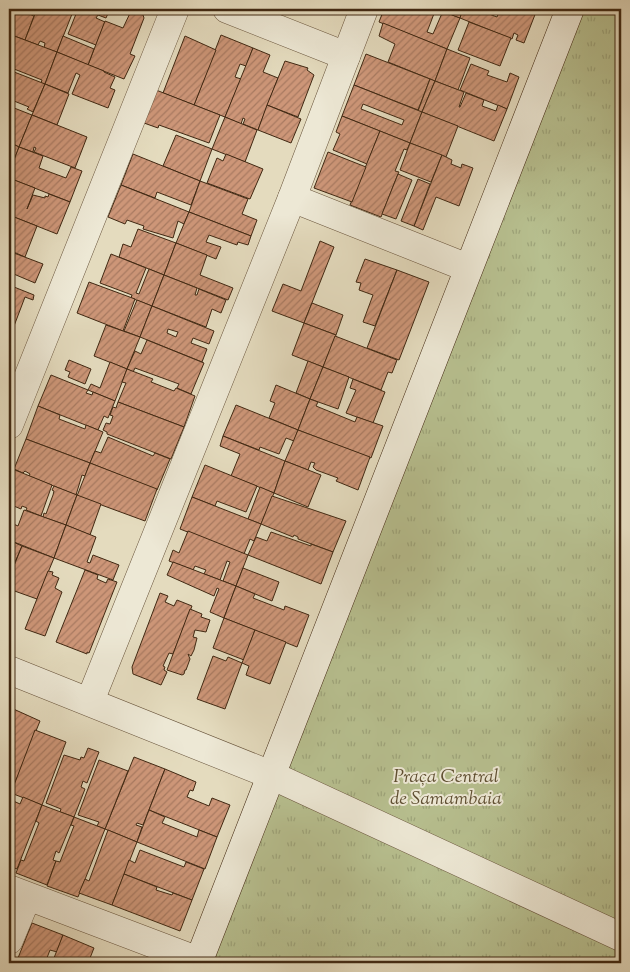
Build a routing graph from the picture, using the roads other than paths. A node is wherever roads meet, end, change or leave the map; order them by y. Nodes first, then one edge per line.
1 (175, 9) edge
2 (227, 9) edge
3 (364, 9) edge
4 (570, 9) edge
5 (346, 56) junction
6 (292, 198) junction
7 (468, 268) junction
8 (9, 425) edge
9 (9, 670) edge
10 (90, 701) junction
11 (270, 775) junction
12 (18, 893) edge
13 (621, 937) edge
14 (9, 940) edge
15 (199, 962) edge

1 - 8 street
2 - 5 street
3 - 5 street
4 - 7 street
5 - 6 street
6 - 7 street
6 - 10 street
7 - 11 street
9 - 10 street
10 - 11 street
11 - 13 street
11 - 15 street
12 - 14 street
12 - 15 street

